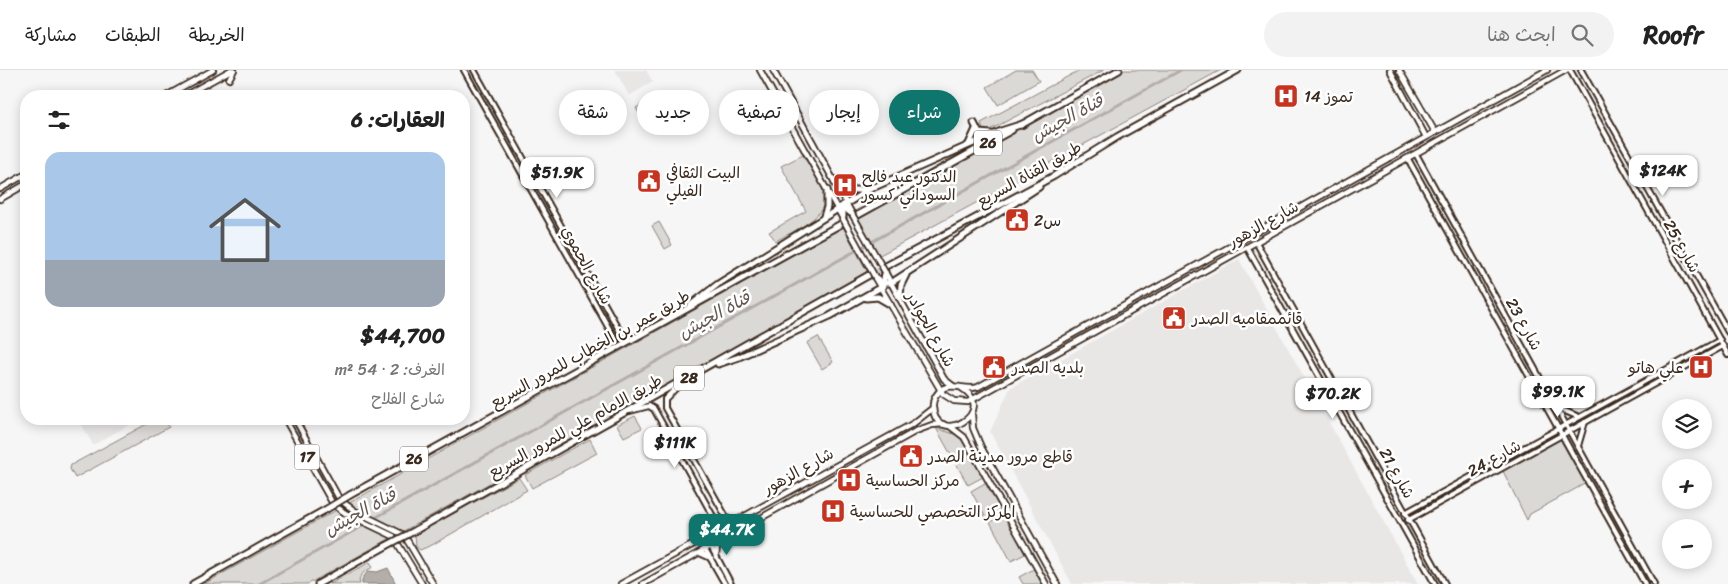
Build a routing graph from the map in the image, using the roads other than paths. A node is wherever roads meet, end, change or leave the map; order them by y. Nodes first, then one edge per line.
1 (213, 70) edge
2 (232, 70) edge
3 (464, 70) edge
4 (474, 70) edge
5 (760, 70) edge
6 (773, 70) edge
7 (1119, 70) edge
8 (1238, 70) edge
9 (1390, 70) edge
10 (1400, 70) edge
11 (1547, 70) edge
12 (1568, 70) edge
13 (1581, 70) edge
14 (229, 79) dead end
15 (177, 90) edge
16 (195, 90) edge
17 (1467, 114) junction
18 (1458, 120) junction
19 (1472, 123) junction
20 (1023, 124) junction
21 (1463, 128) junction
22 (1435, 132) junction
23 (994, 134) junction
24 (1426, 137) junction
25 (969, 145) junction
26 (1416, 154) junction
27 (1408, 159) junction
28 (534, 176) junction
29 (1054, 176) junction
30 (20, 177) edge
31 (526, 181) junction
32 (836, 183) junction
33 (1645, 183) junction
34 (20, 187) edge
35 (0, 188) edge
36 (1635, 188) junction
37 (870, 189) junction
38 (826, 190) junction
39 (0, 199) edge
40 (1306, 203) junction
41 (842, 207) junction
42 (1311, 212) junction
43 (855, 214) junction
44 (824, 216) junction
45 (842, 222) junction
46 (1256, 242) junction
47 (1246, 247) junction
48 (885, 269) junction
49 (907, 273) junction
50 (872, 276) junction
51 (1485, 279) junction
52 (885, 283) junction
53 (1478, 283) junction
54 (900, 298) junction
55 (864, 299) junction
56 (890, 304) junction
57 (683, 312) junction
58 (1728, 332) edge
59 (623, 337) dead end
60 (1720, 340) junction
61 (616, 341) dead end
62 (1723, 346) junction
63 (1527, 354) junction
64 (1728, 355) edge
65 (1520, 358) junction
66 (1017, 364) junction
67 (706, 368) junction
68 (1021, 373) junction
69 (682, 382) junction
70 (957, 387) junction
71 (940, 390) junction
72 (1337, 390) junction
73 (1330, 395) junction
74 (972, 400) junction
75 (933, 408) junction
76 (1557, 408) junction
77 (630, 412) junction
78 (972, 413) junction
79 (1579, 418) junction
80 (1584, 422) junction
81 (288, 425) edge
82 (298, 425) edge
83 (947, 425) junction
84 (1566, 425) junction
85 (1559, 429) junction
86 (1569, 430) junction
87 (1562, 434) junction
88 (1578, 446) junction
89 (314, 453) junction
90 (307, 457) junction
91 (1404, 513) junction
92 (1408, 520) junction
93 (730, 524) junction
94 (720, 529) junction
95 (706, 537) junction
96 (700, 540) junction
97 (720, 541) junction
98 (708, 548) junction
99 (700, 553) junction
100 (716, 557) junction
101 (710, 558) junction
102 (1434, 564) junction
103 (1644, 565) junction
104 (1426, 568) junction
105 (1636, 569) junction
106 (718, 571) junction
107 (713, 574) dead end
108 (194, 584) edge
109 (318, 584) edge
110 (422, 584) edge
111 (433, 584) edge
112 (622, 584) edge
113 (643, 584) edge
114 (725, 584) edge
115 (731, 584) edge
116 (1046, 584) edge
117 (1056, 584) edge
118 (1435, 584) edge
119 (1445, 584) edge
120 (1645, 584) edge
121 (1654, 584) edge

1 - 15 main road
2 - 14 main road
2 - 16 main road
3 - 31 street, شارع الحموي
4 - 28 street, شارع الحموي
5 - 38 main road
6 - 32 main road
7 - 20 highway, 26
8 - 29 highway, طريق القناة السريع
9 - 24 main road
10 - 22 main road
11 - 17 main road, شارع الزهور
12 - 19 main road, شارع الزهور
12 - 36 street, شارع 25
13 - 33 street, شارع 25
17 - 18 main road, شارع الزهور
17 - 19 main road
18 - 21 main road
18 - 22 main road, شارع الزهور
19 - 21 main road, شارع الزهور
20 - 23 highway
20 - 43 highway, 26
21 - 26 main road, شارع الزهور
22 - 24 main road, شارع الزهور
23 - 25 highway
23 - 25 highway
24 - 40 main road, شارع الزهور
25 - 37 highway
26 - 27 main road, شارع الزهور
26 - 51 street, شارع 23
27 - 42 main road, شارع الزهور
27 - 53 street, شارع 23
28 - 31 street
28 - 59 street, شارع الحموي
29 - 48 highway, طريق القناة السريع
29 - 49 highway
30 - 35 main road
31 - 61 street, شارع الحموي
32 - 37 highway
32 - 41 main road
33 - 36 street
33 - 58 street, شارع 25
34 - 39 main road
36 - 60 street, شارع 25
37 - 41 highway
38 - 41 main road
38 - 44 highway
40 - 42 main road
40 - 66 main road, شارع الزهور
41 - 43 highway
41 - 44 highway
41 - 45 highway
42 - 46 main road, شارع الزهور
43 - 48 main road, bridge
44 - 57 highway
45 - 50 main road, bridge
45 - 57 highway, طريق عمر بن الخطاب للمرور السريع / 26
46 - 47 main road, شارع الزهور
46 - 72 street, شارع 21
47 - 68 main road, شارع الزهور
47 - 73 street, شارع 21
48 - 52 highway
49 - 52 highway
49 - 54 highway
50 - 52 highway
50 - 67 highway, طريق الامام علي للمرور السريع / 28
51 - 53 street
51 - 63 street, شارع 23
52 - 54 main road, شارع الچوادر
52 - 55 highway
52 - 56 main road, شارع الچوادر
53 - 65 street, شارع 23
54 - 70 main road, شارع الچوادر
55 - 56 highway
55 - 67 highway
56 - 71 main road, شارع الچوادر
57 - 108 highway, طريق عمر بن الخطاب للمرور السريع / 26, bridge
60 - 62 street, شارع 25
60 - 79 street, شارع 24
62 - 64 street, شارع 25
62 - 80 street, شارع 24
63 - 65 street
63 - 76 street, شارع 23
65 - 85 street, شارع 23
66 - 68 main road
66 - 70 main road, شارع الزهور
67 - 69 highway, طريق الامام علي للمرور السريع / 28
68 - 74 main road, شارع الزهور
69 - 77 highway, طريق الامام علي للمرور السريع / 28
69 - 93 street
70 - 71 main road, شارع الزهور
70 - 74 main road, شارع الچوادر
71 - 74 main road
71 - 75 main road
72 - 73 street
72 - 91 street, شارع 21
73 - 104 street, شارع 21
74 - 78 main road
75 - 83 main road
75 - 93 main road, شارع الزهور
76 - 79 street
76 - 84 street, شارع 23
77 - 94 street
77 - 109 highway, طريق الامام علي للمرور السريع / 28, bridge
78 - 83 main road, شارع الزهور
78 - 117 main road
79 - 84 street, شارع 24
80 - 86 street, شارع 24
80 - 88 street
81 - 90 main road, 17
82 - 89 main road, 17
83 - 97 main road, شارع الزهور
83 - 116 main road
84 - 85 street, شارع 24
84 - 86 street, شارع 23
85 - 87 street, شارع 23
85 - 91 street, شارع 24
86 - 87 street, شارع 24
86 - 88 street, شارع 23
87 - 92 street, شارع 24
87 - 105 street, شارع 23
88 - 103 street, شارع 23
89 - 90 main road
89 - 111 main road, 17, bridge
90 - 110 main road, 17, bridge
91 - 92 street, شارع 21
92 - 102 street, شارع 21
93 - 94 main road, شارع الزهور
94 - 95 main road, شارع الزهور
95 - 96 main road, شارع الزهور
95 - 98 street
96 - 98 street
96 - 112 main road, شارع الزهور
97 - 98 main road, شارع الزهور
97 - 100 main road
98 - 99 main road, شارع الزهور
98 - 100 street
98 - 101 street
99 - 101 main road
99 - 113 main road, شارع الزهور
100 - 115 street
101 - 106 street
102 - 104 street
102 - 119 street, شارع 21
103 - 105 street
103 - 121 street, شارع 23
104 - 118 street, شارع 21
105 - 120 street, شارع 23
106 - 107 street
106 - 114 street

